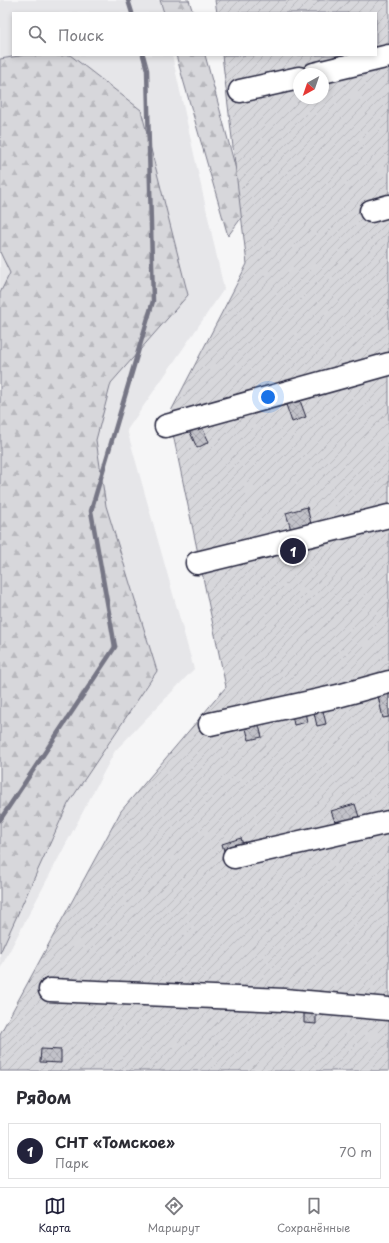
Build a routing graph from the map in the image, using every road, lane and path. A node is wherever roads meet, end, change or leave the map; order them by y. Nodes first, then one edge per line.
1 (389, 56) edge
2 (329, 70) edge
3 (293, 79) edge
4 (240, 91) dead end
5 (389, 364) edge
6 (166, 426) dead end
7 (389, 516) edge
8 (197, 563) dead end
9 (389, 682) edge
10 (210, 724) dead end
11 (389, 822) edge
12 (234, 857) dead end
13 (50, 990) dead end
14 (389, 1009) edge

1 - 2 lane
3 - 4 lane
5 - 6 lane
7 - 8 lane
9 - 10 lane
11 - 12 lane
13 - 14 lane

